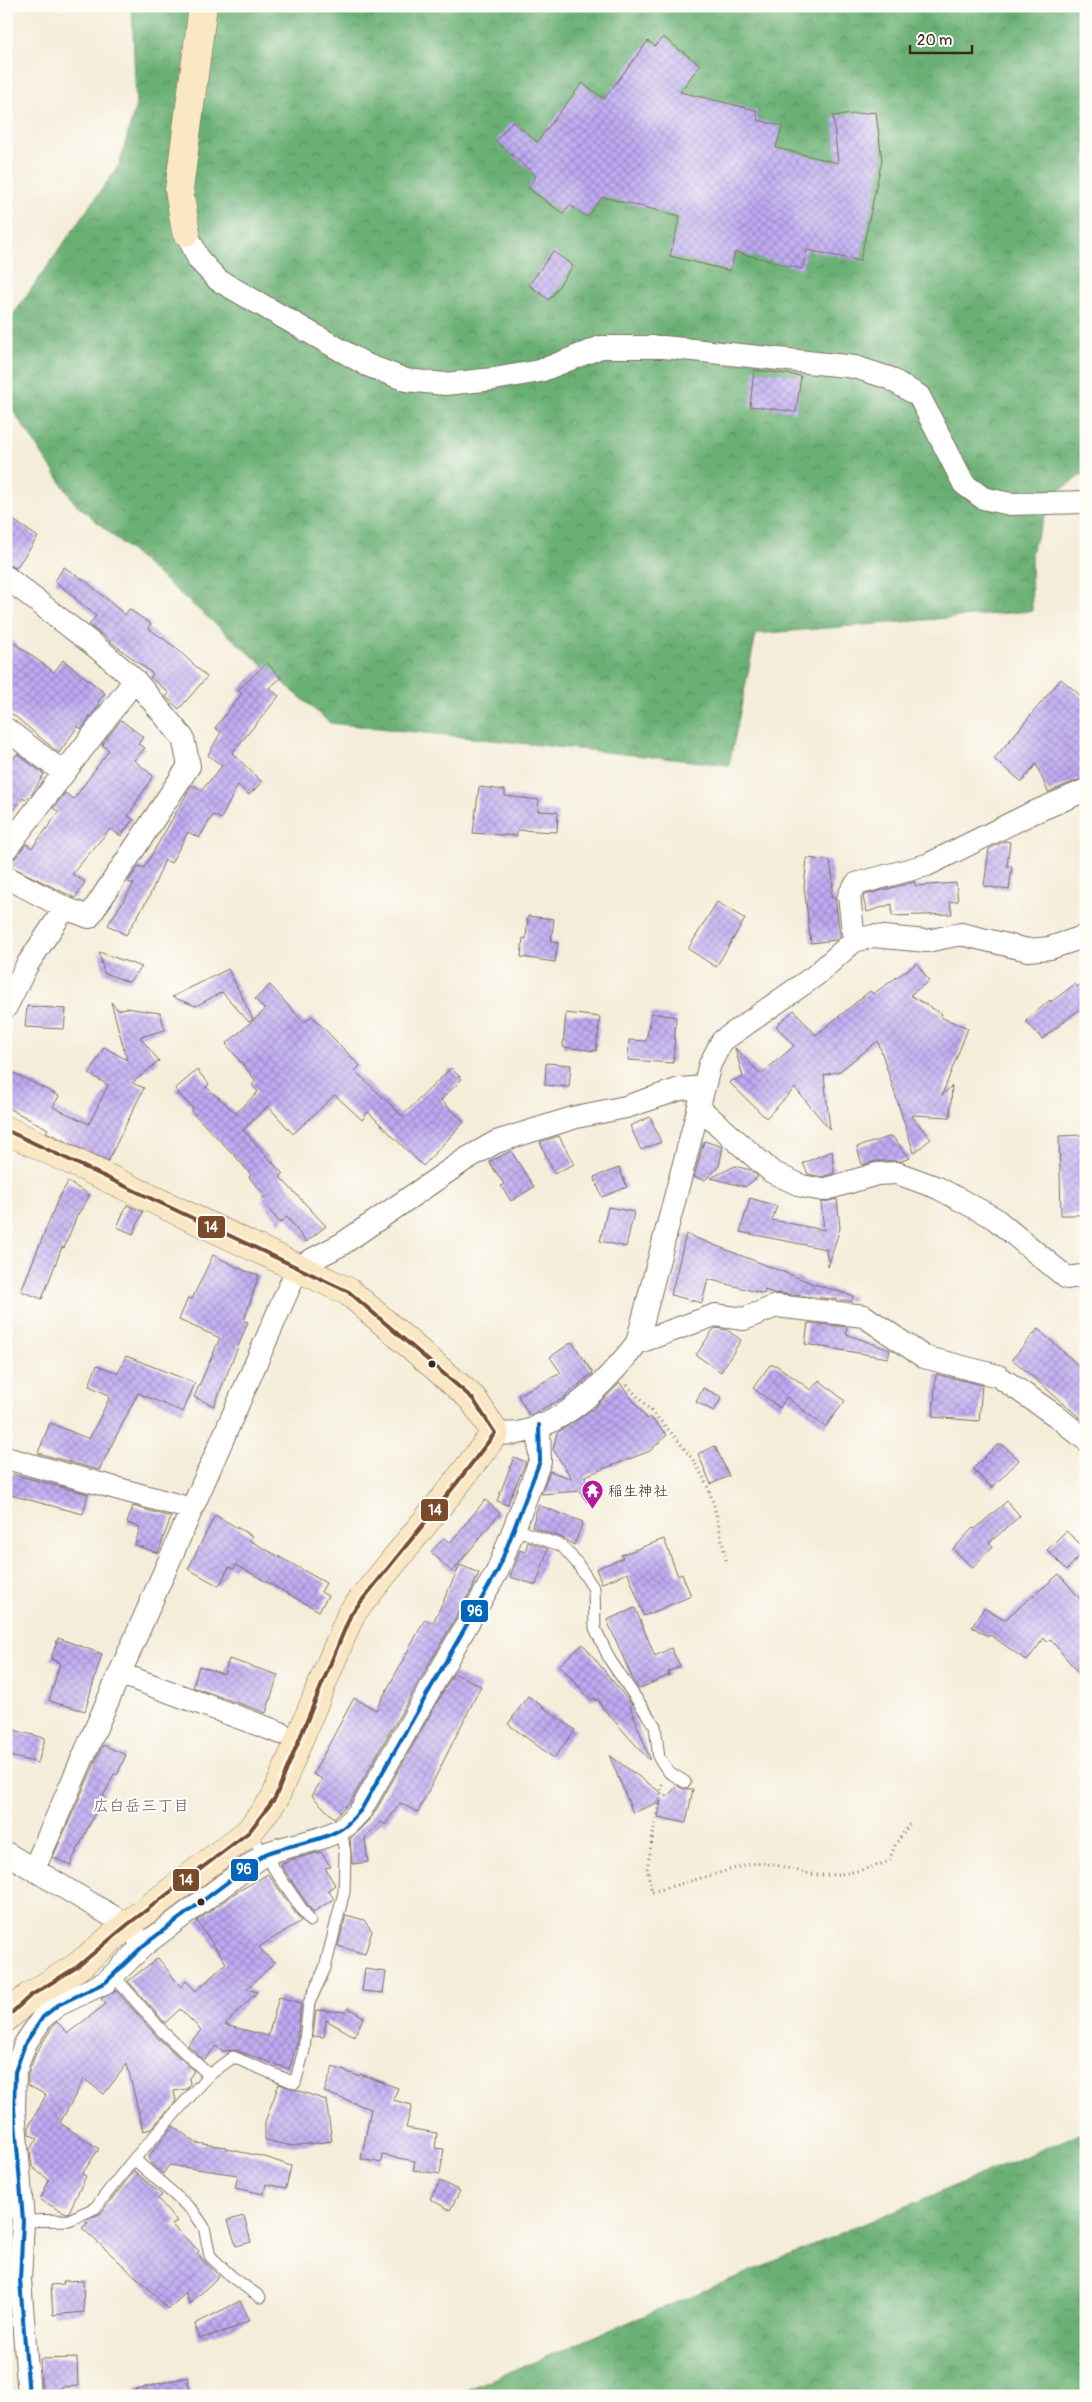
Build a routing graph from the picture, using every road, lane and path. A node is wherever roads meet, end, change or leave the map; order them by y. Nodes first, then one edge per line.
1 (203, 6) edge
2 (186, 232) joint
3 (1086, 502) edge
4 (6, 577) edge
5 (135, 680) junction
6 (6, 729) edge
7 (64, 773) junction
8 (1086, 790) edge
9 (6, 849) edge
10 (6, 877) edge
11 (65, 908) junction
12 (1086, 936) edge
13 (854, 941) junction
14 (6, 1007) edge
15 (702, 1097) junction
16 (6, 1130) edge
17 (298, 1267) junction
18 (1086, 1275) edge
19 (637, 1343) junction
20 (615, 1372) junction
21 (539, 1425) junction
22 (495, 1433) junction
23 (1086, 1440) edge
24 (6, 1458) edge
25 (192, 1509) junction
26 (515, 1528) junction
27 (727, 1564) dead end
28 (120, 1674) junction
29 (280, 1733) dead end
30 (665, 1766) junction
31 (685, 1782) dead end
32 (910, 1823) dead end
33 (342, 1829) junction
34 (250, 1832) junction
35 (6, 1853) edge
36 (265, 1854) junction
37 (34, 1869) junction
38 (310, 1921) dead end
39 (137, 1936) junction
40 (113, 1975) junction
41 (6, 2018) edge
42 (209, 2075) junction
43 (10, 2108) edge
44 (134, 2159) junction
45 (23, 2222) junction
46 (260, 2297) dead end
47 (29, 2396) edge

1 - 2 street
2 - 3 street
4 - 5 street
5 - 7 street
5 - 11 street
6 - 7 street
7 - 9 street
8 - 13 street
10 - 11 street
11 - 14 street
12 - 13 street
13 - 15 street
15 - 17 street
15 - 18 street
15 - 19 street
16 - 17 street
17 - 22 street
17 - 25 street
19 - 20 street
19 - 23 street
20 - 21 street
20 - 27 path
21 - 22 street
21 - 26 street
22 - 34 street
24 - 25 street
25 - 28 street
26 - 30 lane
26 - 33 street
28 - 29 street
28 - 37 street
30 - 31 lane
30 - 32 path
33 - 36 street
33 - 42 lane
34 - 36 lane
34 - 39 street
35 - 37 street
36 - 38 lane
36 - 39 street
37 - 39 street
39 - 40 street
39 - 41 street
40 - 42 lane
40 - 43 street
42 - 44 lane
43 - 45 street
44 - 45 lane
44 - 46 lane
45 - 47 street

